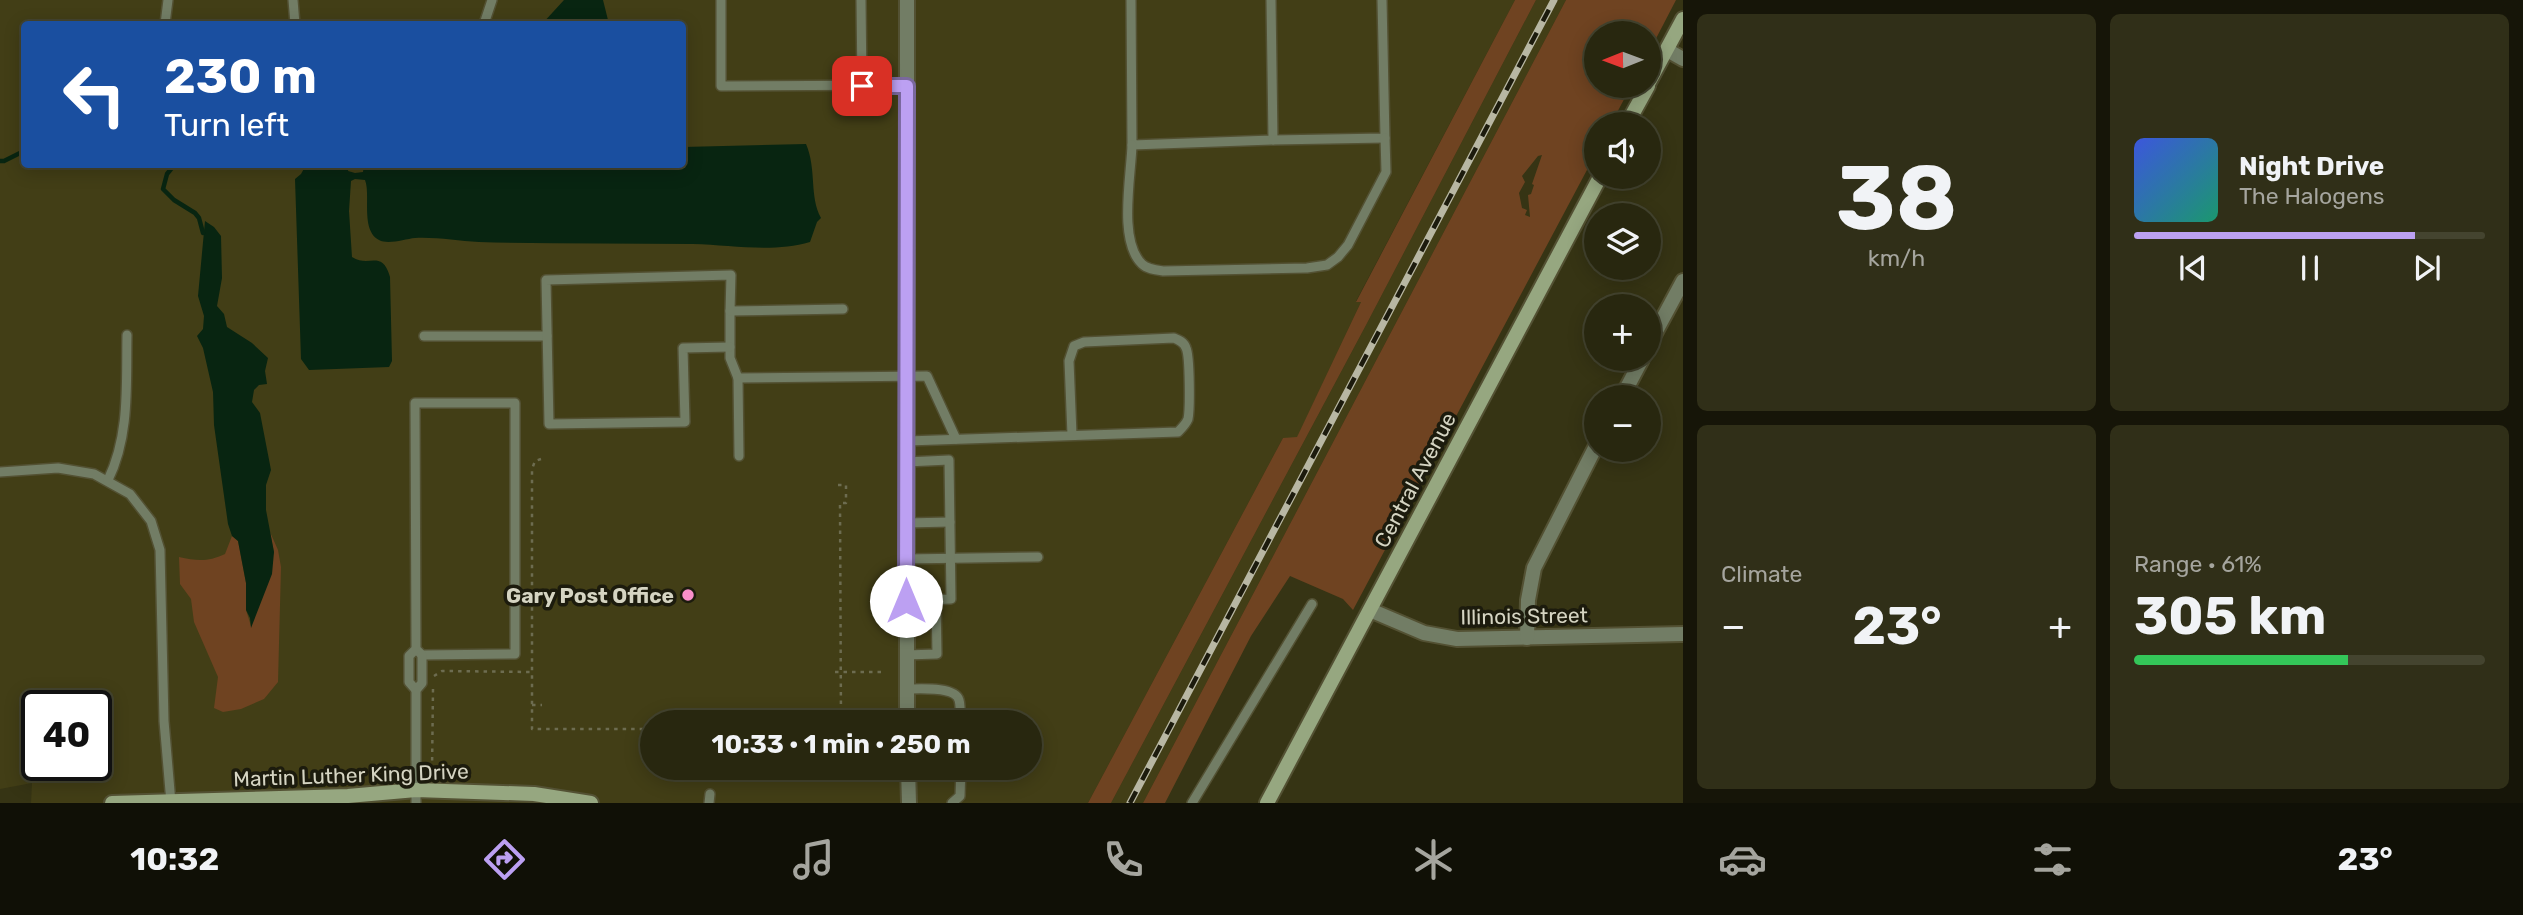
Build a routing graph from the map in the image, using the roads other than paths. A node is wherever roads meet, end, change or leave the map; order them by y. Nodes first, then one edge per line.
1 (168, 0) edge
2 (293, 0) edge
3 (492, 0) edge
4 (721, 0) edge
5 (861, 0) edge
6 (907, 0) edge
7 (1131, 0) edge
8 (1271, 0) edge
9 (1382, 0) edge
10 (1683, 19) edge
11 (165, 21) edge
12 (295, 21) edge
13 (485, 21) edge
14 (1667, 50) junction
15 (1683, 59) edge
16 (1661, 61) edge
17 (862, 86) junction
18 (907, 86) junction
19 (1384, 138) junction
20 (1273, 140) junction
21 (1132, 145) junction
22 (1594, 189) edge
23 (1683, 281) edge
24 (843, 309) dead end
25 (730, 311) junction
26 (1661, 322) edge
27 (127, 335) dead end
28 (424, 336) dead end
29 (547, 336) junction
30 (730, 347) junction
31 (907, 376) junction
32 (738, 378) junction
33 (1072, 435) junction
34 (956, 439) junction
35 (906, 441) junction
36 (738, 456) dead end
37 (906, 462) junction
38 (1588, 462) edge
39 (0, 472) edge
40 (108, 480) junction
41 (950, 522) junction
42 (906, 523) junction
43 (1038, 557) dead end
44 (951, 558) junction
45 (906, 559) junction
46 (936, 600) junction
47 (906, 601) junction
48 (1312, 604) dead end
49 (1370, 610) junction
50 (1683, 634) edge
51 (1527, 638) junction
52 (419, 652) junction
53 (906, 655) junction
54 (907, 690) junction
55 (907, 710) edge
56 (959, 710) edge
57 (908, 780) edge
58 (961, 780) edge
59 (416, 796) edge
60 (171, 802) edge
61 (112, 803) edge
62 (591, 803) edge
63 (909, 803) edge
64 (952, 803) edge
65 (1192, 803) edge
66 (1267, 803) edge

1 - 11 lane
2 - 12 lane
3 - 13 lane
4 - 17 lane
5 - 17 lane
6 - 18 street
7 - 21 lane
8 - 20 lane
9 - 19 lane
10 - 14 main road
14 - 15 street
14 - 16 main road
17 - 18 lane
18 - 31 street
19 - 20 lane
19 - 21 lane
20 - 21 lane
22 - 49 main road, Central Avenue
23 - 26 street
24 - 25 lane
25 - 29 lane
25 - 30 lane
27 - 40 lane
28 - 29 lane
29 - 30 lane
30 - 32 lane
31 - 32 lane
31 - 34 lane
31 - 35 street
32 - 36 lane
33 - 33 lane
33 - 34 lane
34 - 35 lane
35 - 37 street
37 - 41 lane
37 - 42 street
38 - 51 street
39 - 40 lane
40 - 60 lane
41 - 42 lane
41 - 44 lane
42 - 45 street
43 - 44 lane
44 - 45 lane
44 - 46 lane
45 - 47 street
46 - 47 lane
46 - 53 lane
47 - 53 street
48 - 65 lane
49 - 51 street, Illinois Street
49 - 66 main road, Central Avenue
50 - 51 street, Illinois Street
52 - 52 lane
52 - 59 lane
53 - 54 street
54 - 55 street
54 - 56 lane
57 - 63 street
58 - 64 lane
59 - 60 main road, Martin Luther King Drive
59 - 62 main road, Martin Luther King Drive
60 - 61 main road, Martin Luther King Drive

